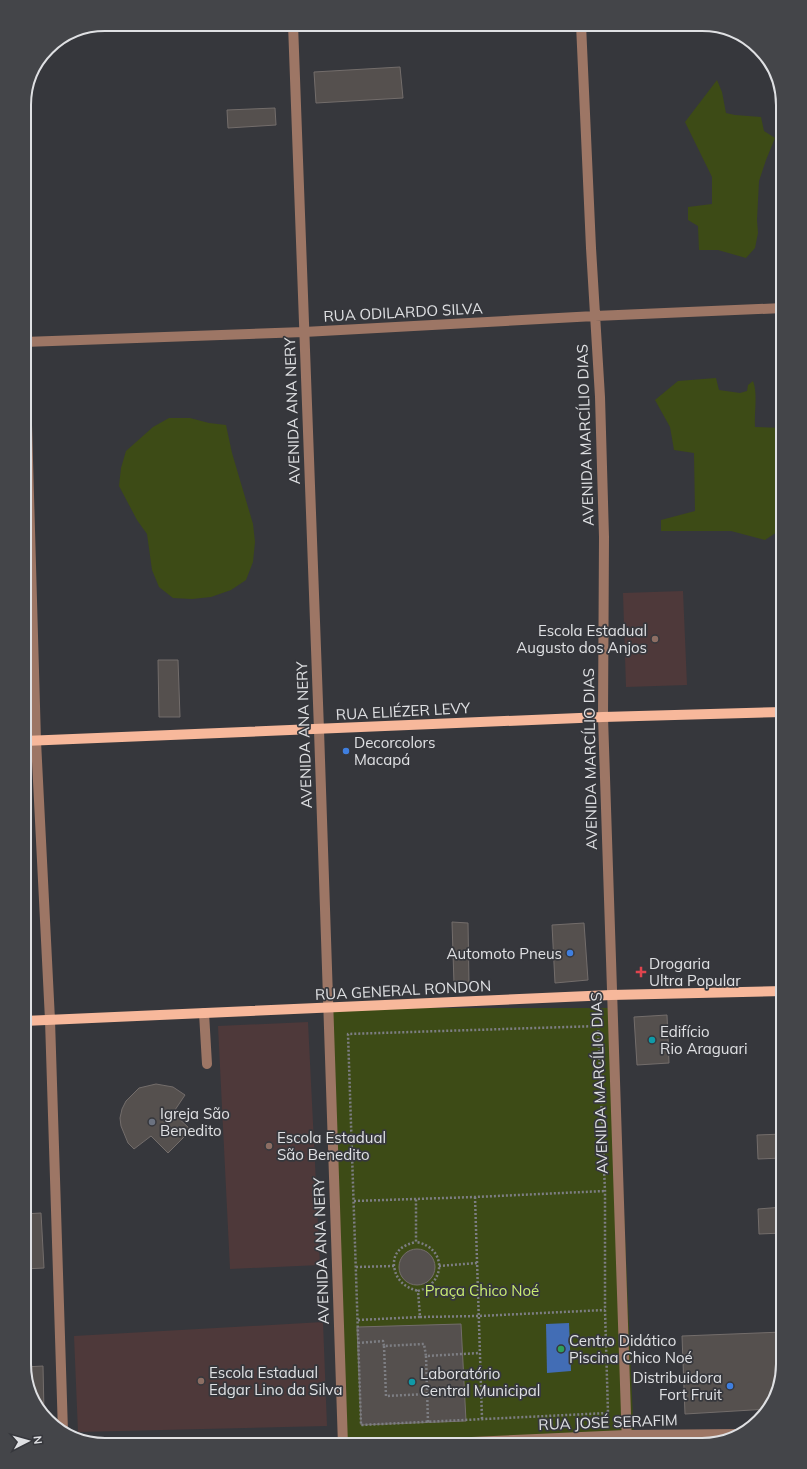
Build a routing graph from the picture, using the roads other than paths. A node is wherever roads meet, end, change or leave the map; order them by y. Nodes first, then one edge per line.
1 (293, 31) edge
2 (581, 31) edge
3 (776, 308) edge
4 (596, 316) junction
5 (304, 332) junction
6 (31, 342) edge
7 (31, 560) edge
8 (776, 712) edge
9 (603, 717) junction
10 (319, 730) junction
11 (31, 741) edge
12 (36, 741) junction
13 (776, 991) edge
14 (611, 996) junction
15 (327, 1008) junction
16 (204, 1013) junction
17 (50, 1020) junction
18 (31, 1021) edge
19 (207, 1064) dead end
20 (63, 1425) edge
21 (722, 1435) edge
22 (343, 1438) edge
23 (627, 1438) edge
24 (664, 1438) edge

1 - 5 street, AVENIDA ANA NERY
2 - 4 street, AVENIDA MARCÍLIO DIAS
3 - 4 street, RUA ODILARDO SILVA
4 - 5 street, RUA ODILARDO SILVA
4 - 9 street, AVENIDA MARCÍLIO DIAS
5 - 6 street, RUA ODILARDO SILVA
5 - 10 street, AVENIDA ANA NERY
7 - 12 street
8 - 9 main road, RUA ELIÉZER LEVY
9 - 10 main road, RUA ELIÉZER LEVY
9 - 14 street, AVENIDA MARCÍLIO DIAS
10 - 12 main road, RUA ELIÉZER LEVY
10 - 15 street, AVENIDA ANA NERY
11 - 12 main road, RUA ELIÉZER LEVY
12 - 17 street
13 - 14 main road, RUA GENERAL RONDON
14 - 15 main road, RUA GENERAL RONDON
14 - 23 street, AVENIDA MARCÍLIO DIAS
15 - 16 main road, RUA GENERAL RONDON
15 - 22 street, AVENIDA ANA NERY
16 - 17 main road, RUA GENERAL RONDON
16 - 19 street
17 - 18 main road, RUA GENERAL RONDON
17 - 20 street
21 - 24 street, RUA JOSÉ SERAFIM

